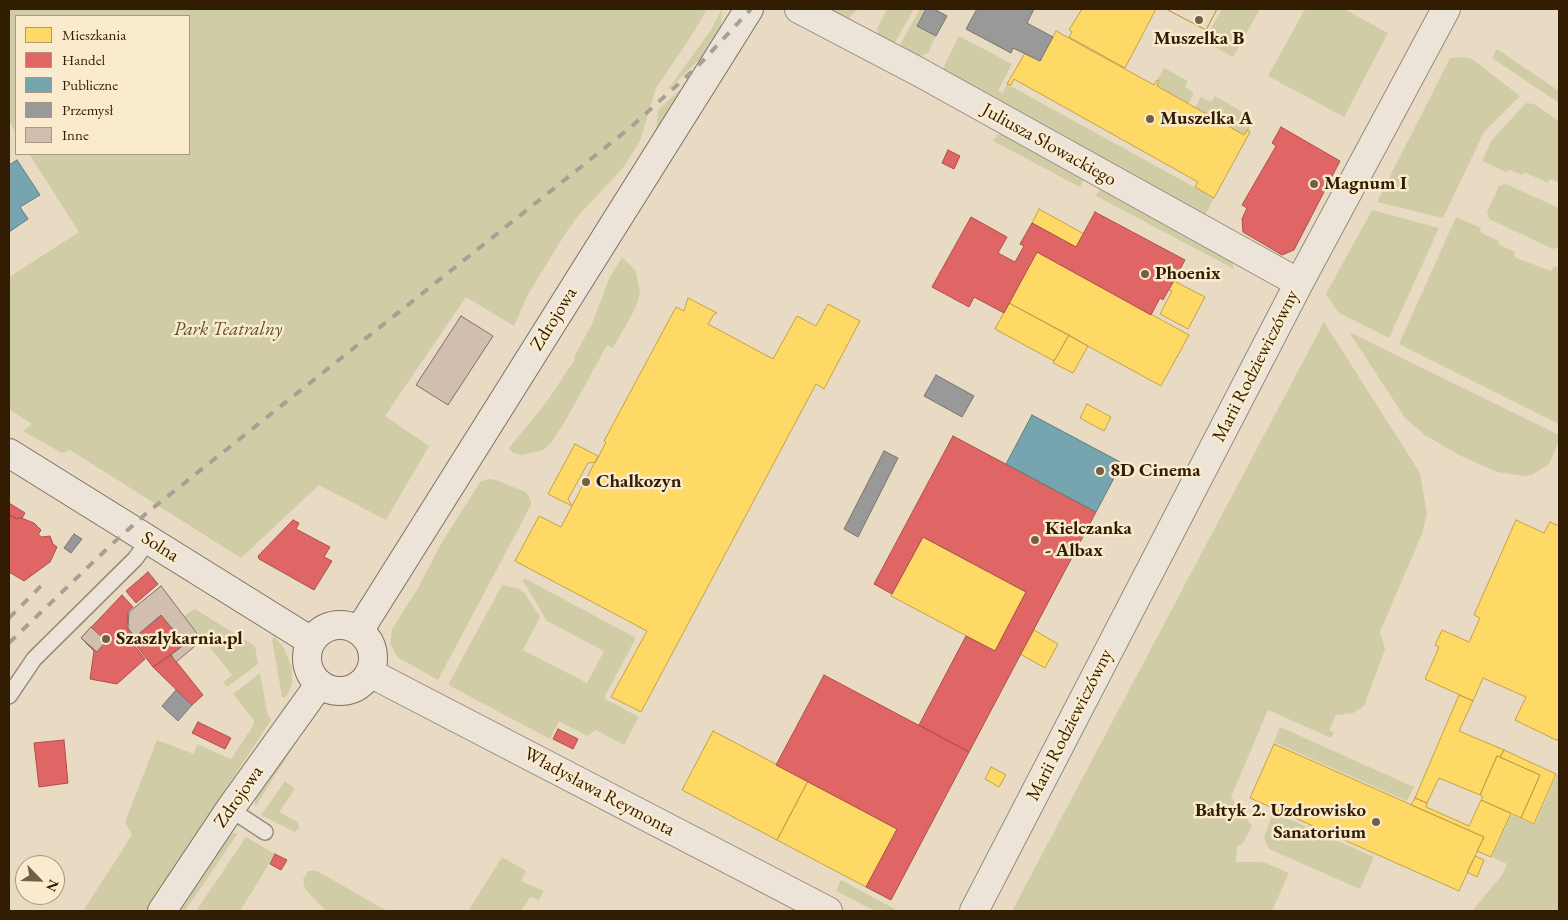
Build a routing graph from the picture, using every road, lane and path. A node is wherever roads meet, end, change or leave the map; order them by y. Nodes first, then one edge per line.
1 (749, 9) edge
2 (799, 9) edge
3 (1446, 9) edge
4 (1299, 283) junction
5 (9, 453) edge
6 (149, 540) junction
7 (359, 630) junction
8 (311, 641) junction
9 (370, 673) junction
10 (319, 685) junction
11 (9, 696) edge
12 (230, 809) junction
13 (265, 832) dead end
14 (162, 911) edge
15 (828, 911) edge
16 (974, 911) edge

1 - 7 street, Zdrojowa
2 - 4 street, Juliusza Słowackiego
3 - 4 street, Marii Rodziewiczówny
4 - 16 street, Marii Rodziewiczówny
5 - 6 street, Solna
6 - 8 street, Solna
6 - 11 lane
7 - 8 street
7 - 9 street
8 - 10 street
9 - 10 street
9 - 15 street, Władysława Reymonta
10 - 12 street, Zdrojowa
12 - 13 lane
12 - 14 street, Zdrojowa

